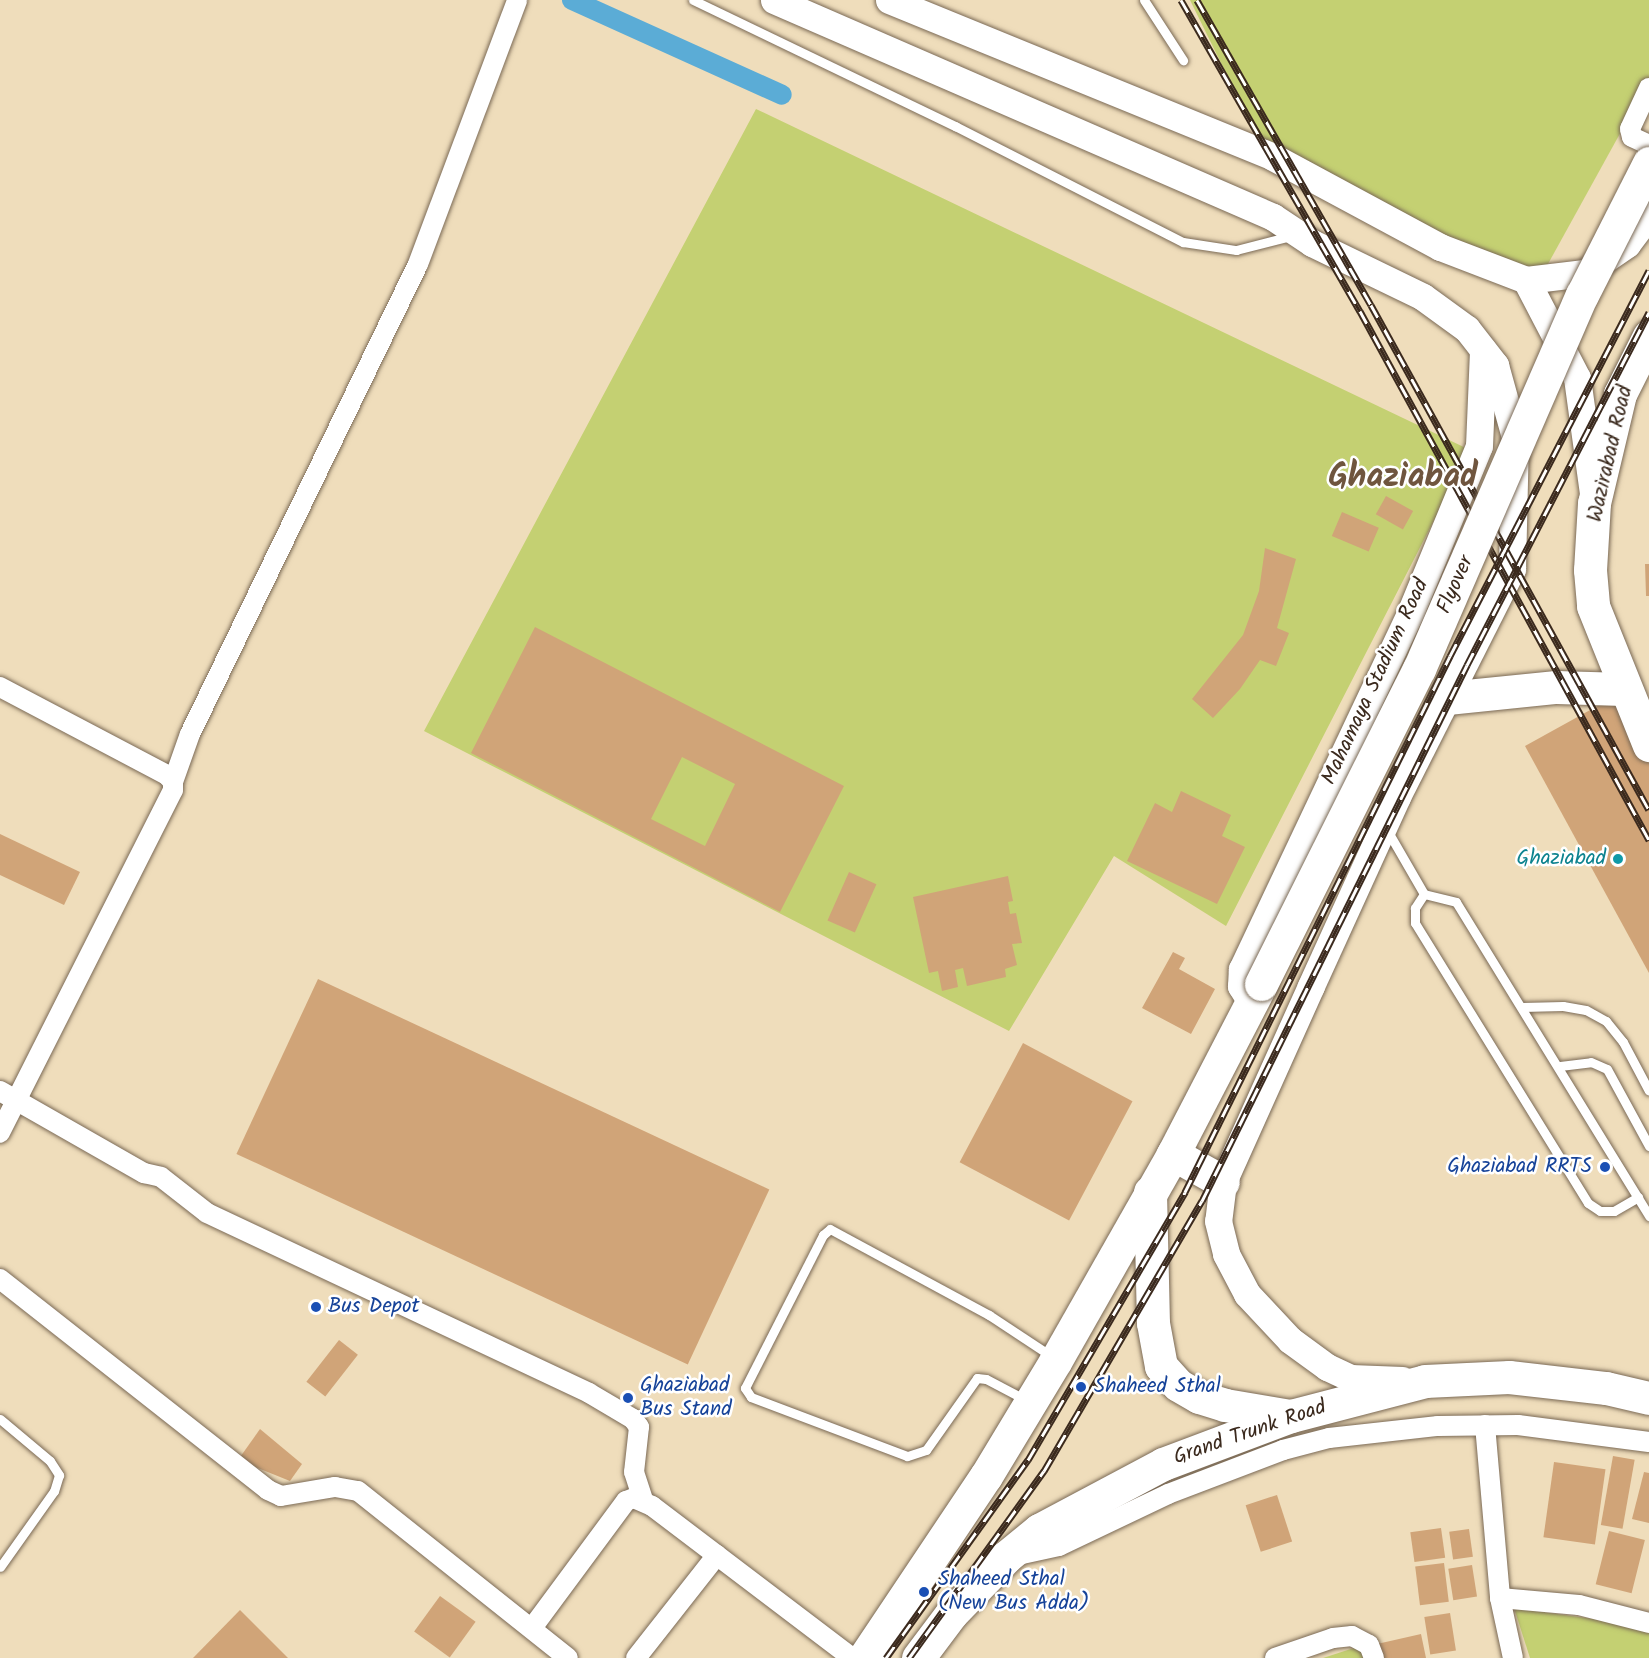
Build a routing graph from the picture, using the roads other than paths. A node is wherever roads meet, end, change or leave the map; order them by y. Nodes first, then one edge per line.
1 (517, 0) edge
2 (693, 0) edge
3 (774, 0) edge
4 (889, 0) edge
5 (1144, 0) edge
6 (1183, 60) dead end
7 (1649, 88) edge
8 (1649, 145) edge
9 (1649, 163) edge
10 (1649, 215) edge
11 (1300, 233) junction
12 (1526, 280) junction
13 (1649, 336) edge
14 (1483, 349) junction
15 (1594, 503) junction
16 (0, 687) edge
17 (1624, 689) junction
18 (1447, 698) junction
19 (1649, 745) edge
20 (173, 782) junction
21 (1384, 826) junction
22 (1424, 894) junction
23 (1256, 993) junction
24 (1522, 1007) junction
25 (1560, 1066) junction
26 (0, 1091) edge
27 (1649, 1091) edge
28 (17, 1101) junction
29 (0, 1133) edge
30 (1649, 1146) edge
31 (1173, 1154) junction
32 (1223, 1182) junction
33 (1150, 1192) junction
34 (1638, 1197) junction
35 (1649, 1216) edge
36 (0, 1279) edge
37 (1056, 1360) junction
38 (1425, 1381) junction
39 (1648, 1394) edge
40 (1030, 1403) junction
41 (1291, 1416) junction
42 (0, 1419) edge
43 (1485, 1425) junction
44 (1649, 1442) edge
45 (643, 1500) junction
46 (717, 1555) junction
47 (1006, 1557) junction
48 (0, 1567) edge
49 (1500, 1598) junction
50 (1649, 1623) edge
51 (532, 1628) junction
52 (568, 1658) edge
53 (636, 1658) edge
54 (852, 1658) edge
55 (864, 1658) edge
56 (918, 1658) edge
57 (1275, 1658) edge
58 (1374, 1658) edge
59 (1513, 1658) edge

1 - 20 street
2 - 11 lane
3 - 11 main road
4 - 12 main road
5 - 6 lane
7 - 8 street
9 - 23 highway, Flyover, bridge
10 - 12 main road
11 - 14 main road
12 - 15 main road
13 - 15 highway, Wazirabad Road
14 - 18 main road
14 - 23 main road, Mahamaya Stadium Road
15 - 17 highway, Wazirabad Road
16 - 20 street
17 - 18 highway
17 - 19 highway, Wazirabad Road
18 - 21 main road
20 - 28 street
21 - 22 lane
21 - 32 main road
22 - 24 lane
22 - 34 lane
23 - 31 highway
24 - 25 lane
24 - 27 lane
25 - 30 lane
25 - 34 lane
26 - 28 street
28 - 29 street
28 - 45 street
31 - 32 highway
31 - 33 highway
32 - 38 main road
33 - 37 highway
33 - 41 highway
34 - 35 lane
36 - 51 street
37 - 40 highway
37 - 40 lane
38 - 39 highway, Grand Trunk Road
38 - 41 highway, Grand Trunk Road
40 - 55 highway
41 - 47 highway, Grand Trunk Road
42 - 48 lane
43 - 44 street
43 - 47 street
43 - 49 street
45 - 46 street
45 - 51 street
46 - 53 street
46 - 54 street
47 - 56 highway, Grand Trunk Road
49 - 50 street
49 - 59 street
51 - 52 street
57 - 58 street

